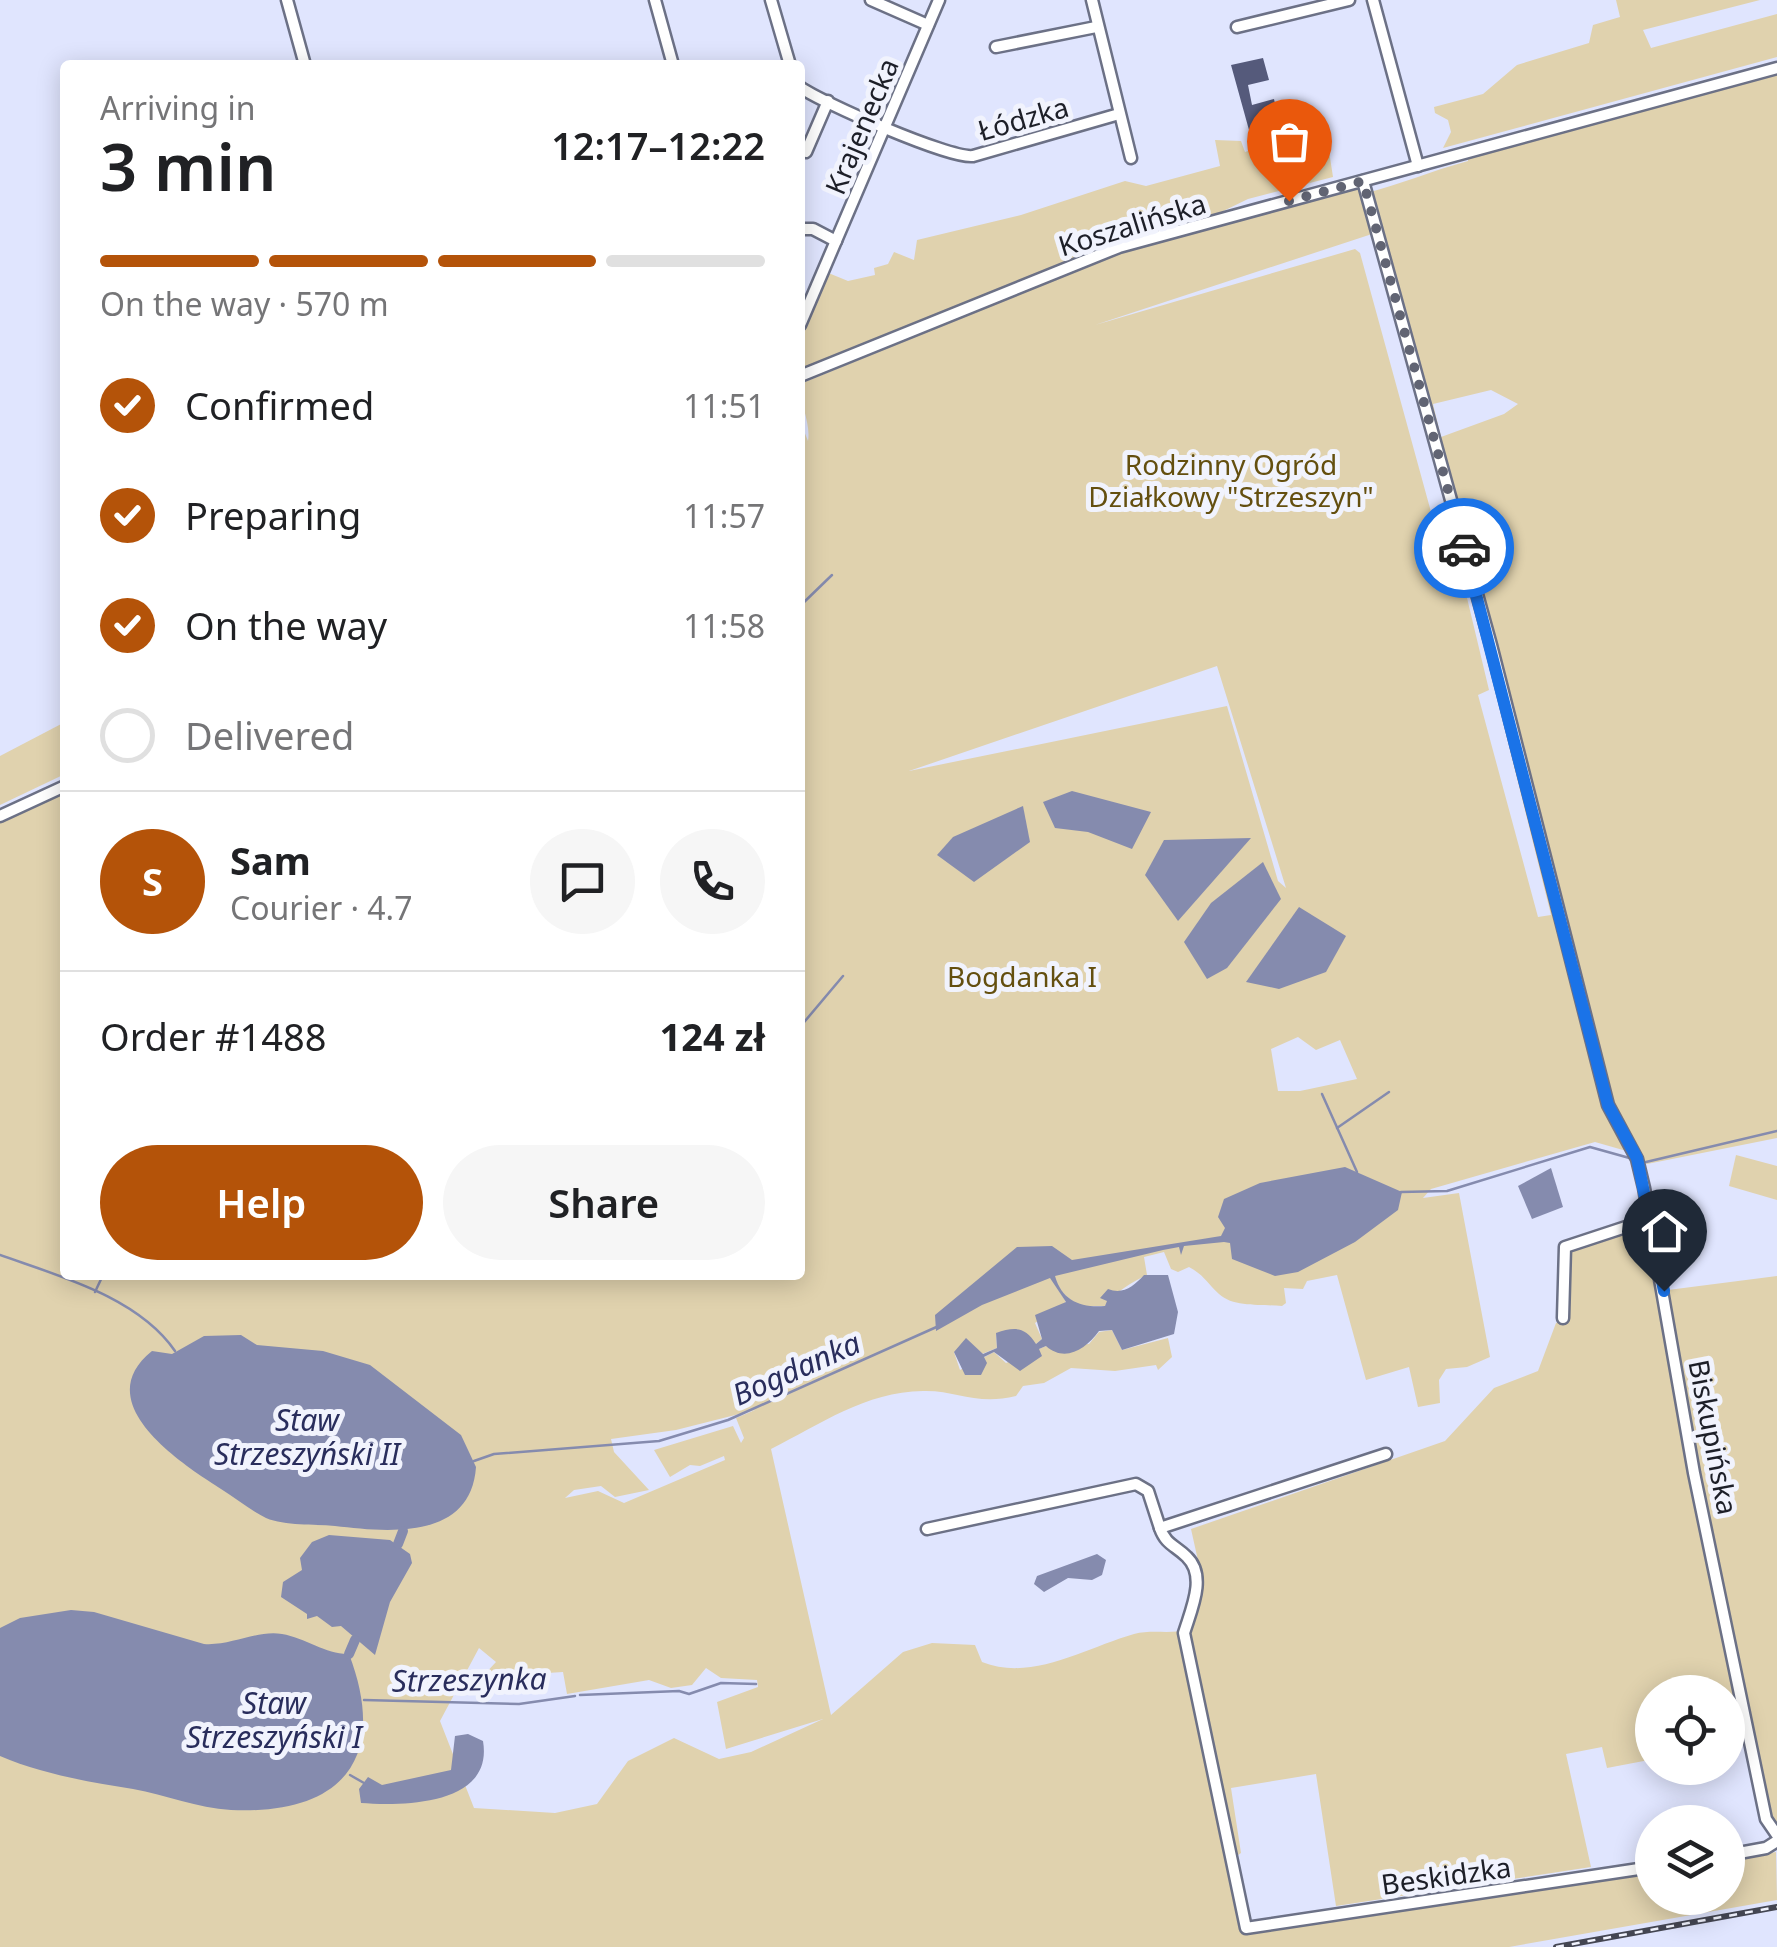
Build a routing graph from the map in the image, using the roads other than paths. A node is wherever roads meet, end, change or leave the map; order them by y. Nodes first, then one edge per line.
1 (287, 0) edge
2 (654, 0) edge
3 (771, 0) edge
4 (871, 0) edge
5 (939, 0) edge
6 (1092, 0) edge
7 (1349, 0) edge
8 (1373, 0) edge
9 (928, 24) junction
10 (1096, 27) junction
11 (1236, 27) dead end
12 (996, 47) dead end
13 (304, 60) edge
14 (672, 60) edge
15 (789, 60) edge
16 (1777, 68) edge
17 (805, 90) edge
18 (828, 101) junction
19 (1119, 114) junction
20 (886, 125) junction
21 (806, 152) dead end
22 (1131, 158) dead end
23 (1418, 166) junction
24 (1363, 181) junction
25 (805, 228) edge
26 (836, 241) junction
27 (805, 313) edge
28 (805, 374) edge
29 (60, 788) edge
30 (0, 816) edge
31 (1650, 1219) junction
32 (1563, 1318) dead end
33 (1386, 1454) dead end
34 (928, 1528) dead end
35 (1160, 1528) junction
36 (1777, 1838) edge
37 (1745, 1851) edge
38 (1635, 1870) edge

1 - 13 street
2 - 14 street
3 - 15 street
4 - 9 street
5 - 9 street, Krajenecka
6 - 10 street
7 - 11 street
8 - 23 street
9 - 20 street, Krajenecka
10 - 12 street
10 - 19 street
16 - 23 street, Koszalińska
17 - 18 street, Łódzka
18 - 20 street, Łódzka
18 - 21 street
19 - 20 street, Łódzka
19 - 22 street
20 - 26 street, Krajenecka
23 - 24 street, Koszalińska
24 - 28 street, Koszalińska
24 - 31 street, Biskupińska
25 - 26 street
26 - 27 street, Krajenecka
29 - 30 street
31 - 32 street
31 - 36 street, Biskupińska
33 - 35 street
34 - 35 street
35 - 38 street, Beskidzka
36 - 37 street

